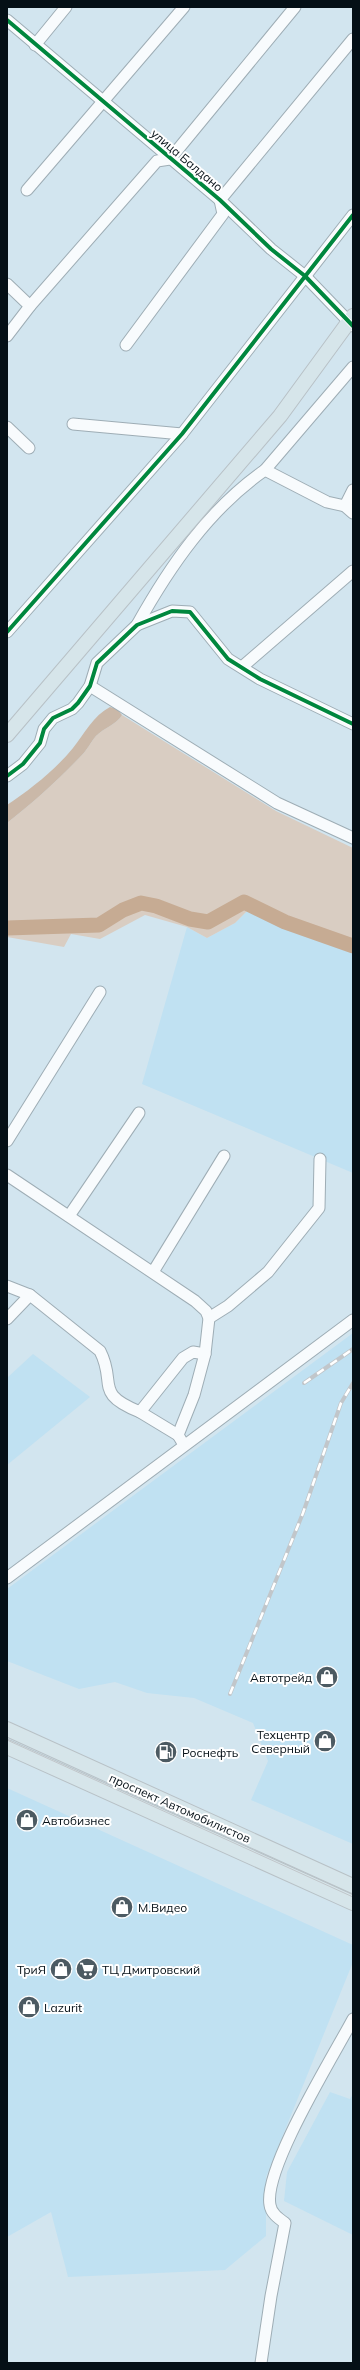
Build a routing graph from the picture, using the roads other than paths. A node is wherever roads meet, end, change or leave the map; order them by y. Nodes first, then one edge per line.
1 (66, 7) edge
2 (184, 7) edge
3 (294, 7) edge
4 (7, 20) edge
5 (353, 39) edge
6 (35, 45) junction
7 (102, 103) junction
8 (170, 159) junction
9 (27, 190) dead end
10 (220, 200) junction
11 (353, 214) edge
12 (306, 276) junction
13 (7, 284) edge
14 (30, 306) junction
15 (352, 321) edge
16 (7, 336) edge
17 (126, 345) dead end
18 (353, 367) edge
19 (73, 424) dead end
20 (7, 427) edge
21 (182, 434) junction
22 (29, 448) dead end
23 (264, 470) junction
24 (353, 490) edge
25 (349, 510) edge
26 (353, 571) edge
27 (137, 625) junction
28 (7, 632) edge
29 (242, 667) junction
30 (90, 686) junction
31 (353, 724) edge
32 (7, 735) edge
33 (7, 776) edge
34 (353, 838) edge
35 (100, 992) dead end
36 (139, 1113) dead end
37 (7, 1141) edge
38 (224, 1156) dead end
39 (320, 1159) dead end
40 (7, 1175) edge
41 (69, 1216) junction
42 (153, 1272) junction
43 (7, 1286) edge
44 (30, 1295) junction
45 (209, 1318) junction
46 (7, 1319) edge
47 (353, 1320) edge
48 (205, 1354) junction
49 (140, 1412) junction
50 (178, 1435) junction
51 (184, 1445) junction
52 (7, 1578) edge
53 (7, 1729) edge
54 (7, 1747) edge
55 (353, 1886) edge
56 (353, 1903) edge
57 (353, 2019) edge
58 (261, 2363) edge

1 - 6 street
2 - 7 street
3 - 8 street
4 - 6 street, улица Балдано
5 - 10 street
6 - 7 street, улица Балдано
7 - 8 street, улица Балдано
7 - 9 street
8 - 10 street, улица Балдано
8 - 14 street
10 - 12 street, улица Балдано
10 - 17 street
11 - 12 street
12 - 15 street, улица Балдано
12 - 21 street
13 - 14 street
14 - 16 street
15 - 32 main road
18 - 23 street
19 - 21 street
20 - 22 street
21 - 28 street
23 - 25 street
23 - 27 street
24 - 25 street
26 - 29 street
27 - 29 street
27 - 30 street
29 - 31 street
30 - 33 street
30 - 34 street
35 - 37 street
36 - 41 street
38 - 42 street
39 - 45 street
40 - 41 street
41 - 42 street
42 - 45 street
43 - 44 street
44 - 46 street
44 - 49 street
45 - 48 street
47 - 51 street
48 - 49 street
48 - 50 street
49 - 50 street
50 - 51 street
51 - 52 street
53 - 55 main road, проспект Автомобилистов
54 - 56 main road, проспект Автомобилистов
57 - 58 street

